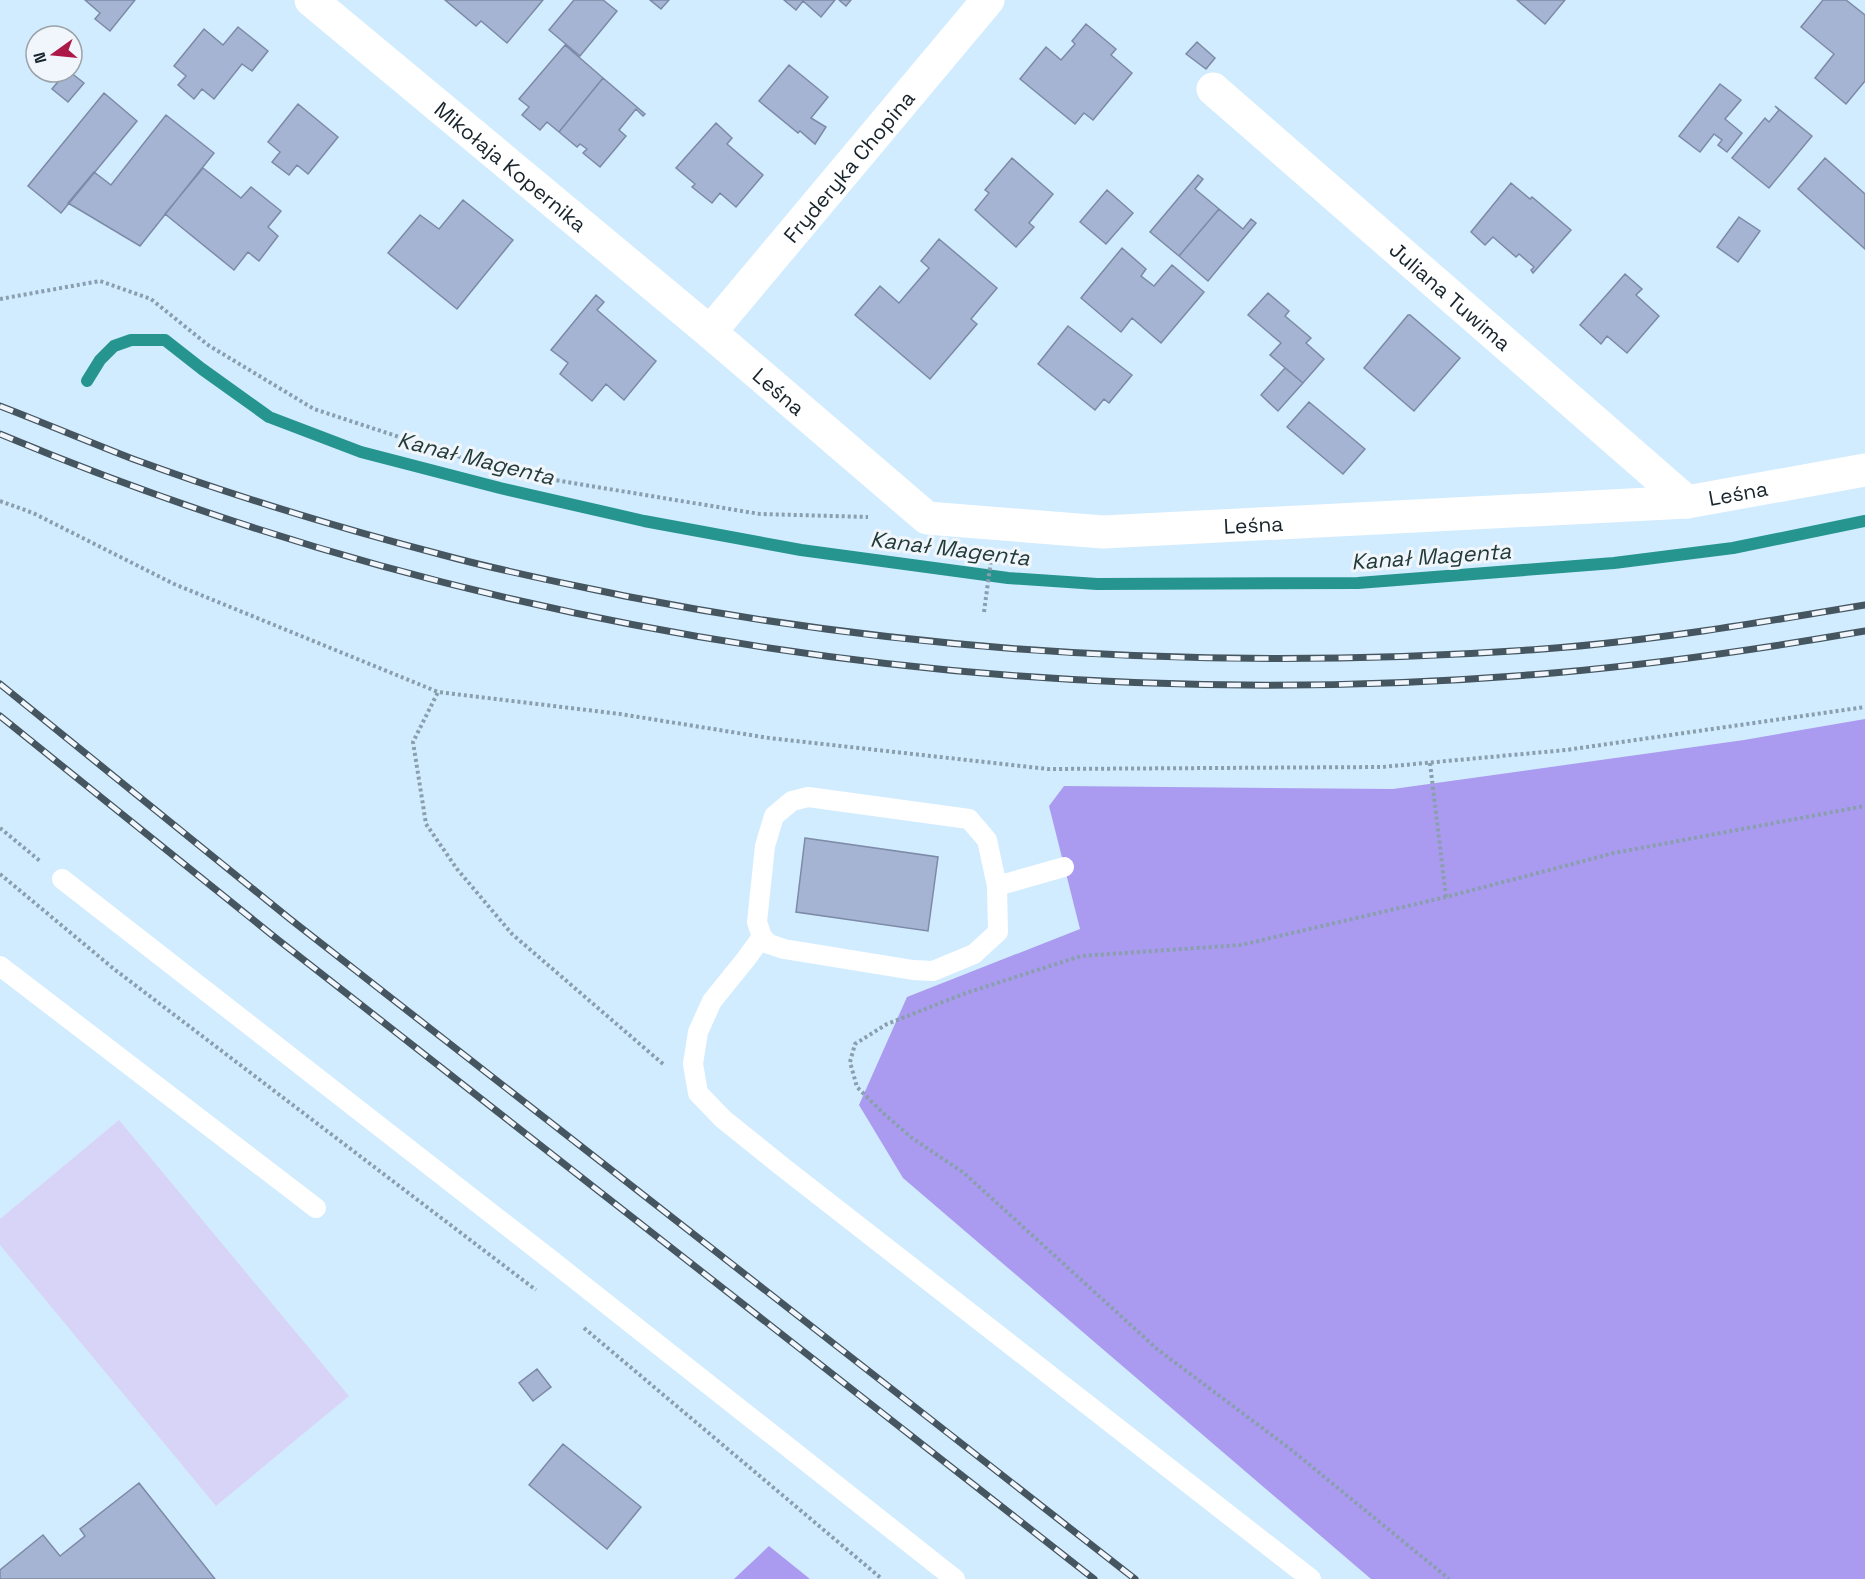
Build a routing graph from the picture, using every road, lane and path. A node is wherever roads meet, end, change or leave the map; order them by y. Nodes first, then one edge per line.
1 (311, 0) edge
2 (988, 0) edge
3 (1213, 89) dead end
4 (0, 299) edge
5 (710, 332) junction
6 (1865, 470) edge
7 (0, 501) edge
8 (1686, 502) junction
9 (927, 518) junction
10 (991, 557) dead end
11 (984, 612) dead end
12 (438, 692) junction
13 (1865, 706) edge
14 (1430, 763) junction
15 (1865, 806) edge
16 (0, 828) edge
17 (1064, 867) dead end
18 (0, 874) edge
19 (62, 879) joint
20 (997, 886) junction
21 (1446, 897) junction
22 (762, 937) junction
23 (0, 966) edge
24 (698, 1093) junction
25 (316, 1208) dead end
26 (538, 1292) dead end
27 (582, 1326) dead end
28 (882, 1579) edge
29 (955, 1579) edge
30 (1311, 1579) edge
31 (1449, 1579) edge

1 - 5 street, Mikołaja Kopernika
2 - 5 street, Fryderyka Chopina
3 - 8 street, Juliana Tuwima
4 - 9 path
5 - 9 street, Leśna
6 - 8 street, Leśna
7 - 12 path
8 - 9 street, Leśna
10 - 11 path
12 - 14 path
12 - 24 path
13 - 14 path
14 - 21 path
15 - 21 path
16 - 19 path
17 - 20 lane
18 - 26 path
19 - 29 lane
20 - 22 lane
20 - 22 lane
21 - 31 path
22 - 24 lane
23 - 25 lane
24 - 30 lane
27 - 28 path

